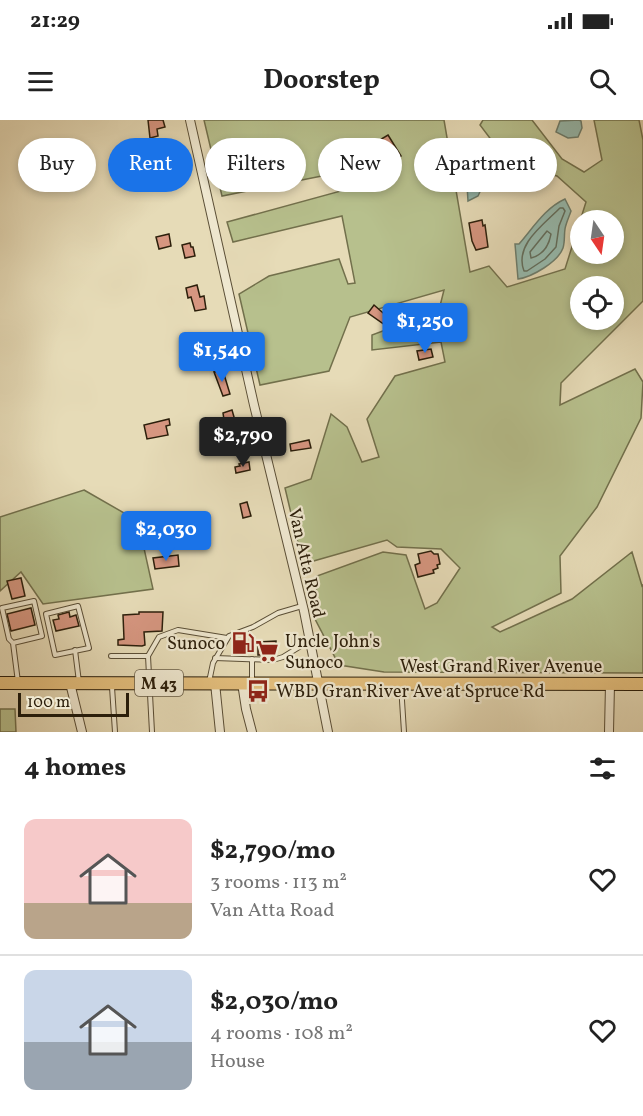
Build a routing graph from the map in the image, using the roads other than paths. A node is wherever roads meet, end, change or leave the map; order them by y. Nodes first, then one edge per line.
1 (190, 120) edge
2 (303, 606) junction
3 (227, 638) junction
4 (310, 641) junction
5 (13, 643) junction
6 (75, 650) junction
7 (111, 656) dead end
8 (148, 656) junction
9 (215, 658) junction
10 (252, 659) junction
11 (0, 683) edge
12 (18, 683) junction
13 (75, 683) junction
14 (111, 683) junction
15 (148, 683) junction
16 (212, 683) junction
17 (247, 683) junction
18 (319, 684) junction
19 (610, 684) junction
20 (643, 684) edge
21 (401, 685) junction
22 (82, 732) edge
23 (114, 732) edge
24 (152, 732) edge
25 (220, 732) edge
26 (252, 732) edge
27 (328, 732) edge
28 (404, 732) edge
29 (609, 732) edge

1 - 2 street, Van Atta Road
2 - 3 lane
2 - 4 street, Van Atta Road
3 - 8 lane
3 - 9 lane
4 - 10 lane
4 - 18 street, Van Atta Road
5 - 5 lane
5 - 12 lane
6 - 6 lane
6 - 13 lane
7 - 8 lane
8 - 15 lane
9 - 10 lane
9 - 16 lane
10 - 17 lane
11 - 12 main road, West Grand River Avenue / M 43
12 - 13 main road, West Grand River Avenue / M 43
13 - 14 main road, West Grand River Avenue / M 43
13 - 22 street
14 - 15 main road, West Grand River Avenue / M 43
14 - 23 lane
15 - 16 main road, West Grand River Avenue / M 43
15 - 24 lane
16 - 17 main road, West Grand River Avenue / M 43
16 - 25 street
17 - 18 main road, West Grand River Avenue / M 43
17 - 26 street
18 - 21 main road, West Grand River Avenue / M 43
18 - 27 street, Van Atta Road
19 - 20 main road, West Grand River Avenue / M 43
19 - 21 main road, West Grand River Avenue / M 43
19 - 29 street
21 - 28 lane

